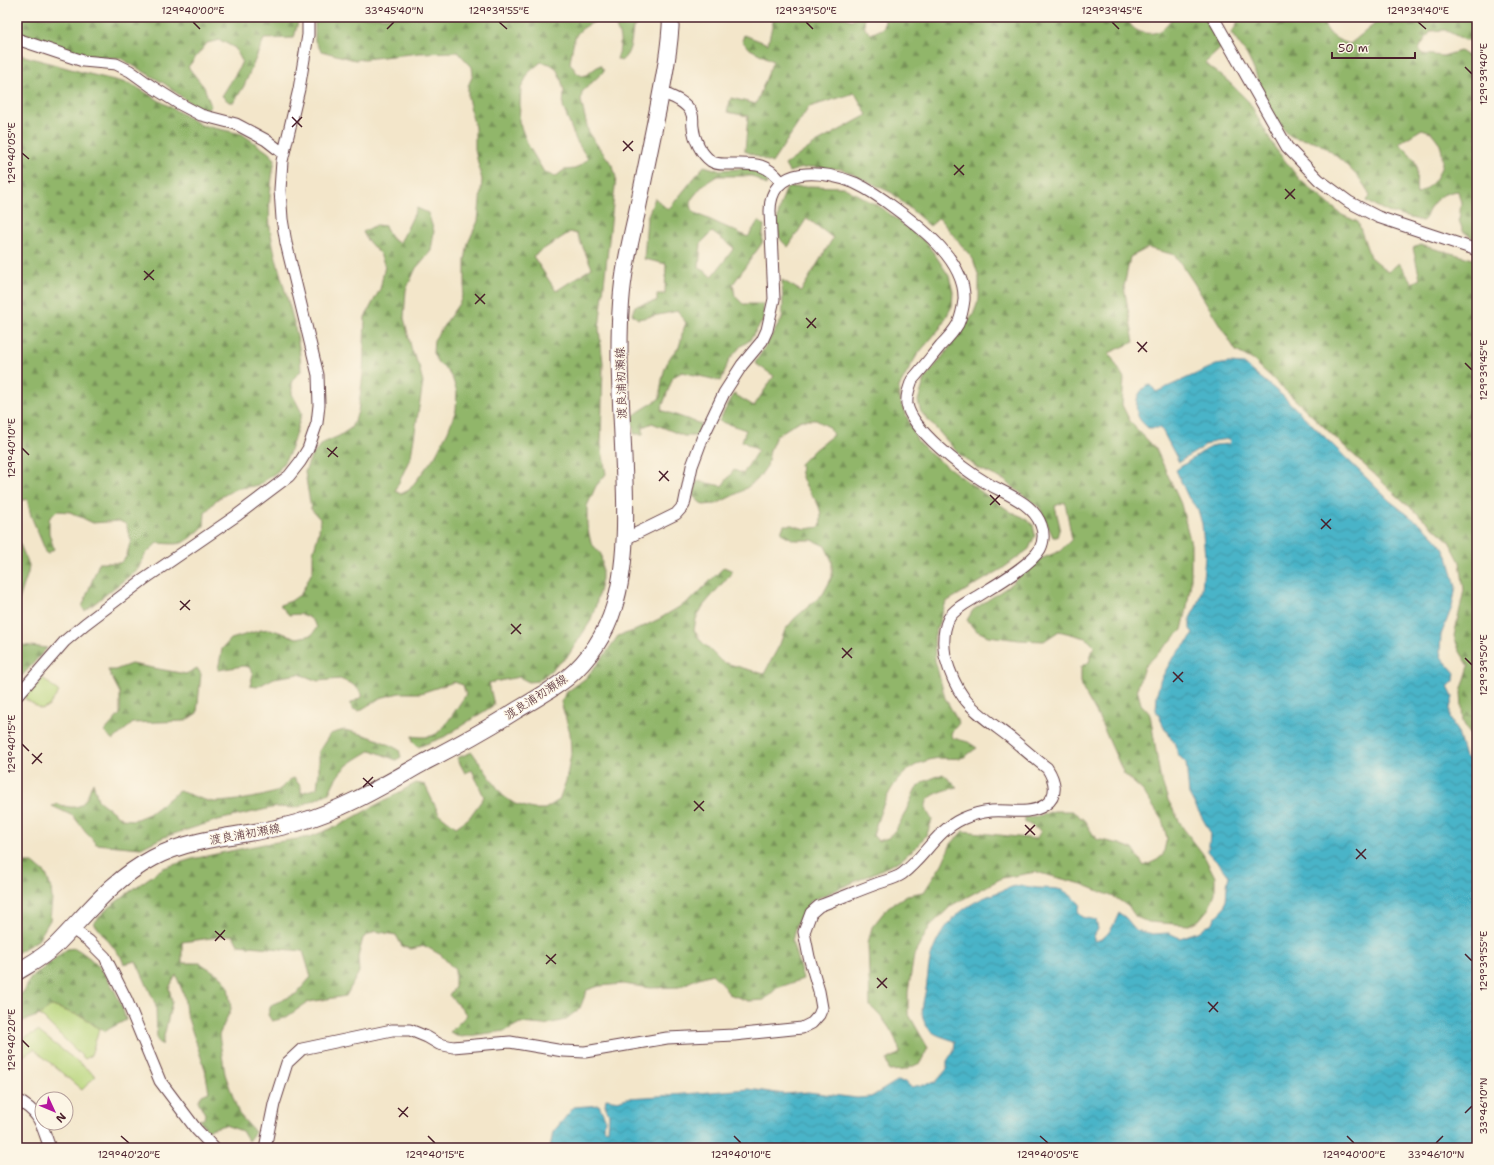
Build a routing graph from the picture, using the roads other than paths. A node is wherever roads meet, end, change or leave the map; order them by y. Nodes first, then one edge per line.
1 (308, 17) edge
2 (671, 17) edge
3 (1213, 17) edge
4 (17, 39) edge
5 (661, 92) junction
6 (284, 154) junction
7 (781, 182) junction
8 (1477, 250) edge
9 (625, 539) junction
10 (17, 696) edge
11 (71, 928) junction
12 (17, 972) edge
13 (17, 1100) edge
14 (50, 1148) edge
15 (214, 1148) edge
16 (265, 1148) edge

1 - 6 street
2 - 5 main road, 渡良浦初瀬線
3 - 8 street
4 - 6 street
5 - 7 street
5 - 9 main road, 渡良浦初瀬線
6 - 10 street
7 - 9 street
7 - 16 street
9 - 11 main road, 渡良浦初瀬線
11 - 12 main road, 渡良浦初瀬線
11 - 15 street
13 - 14 street

